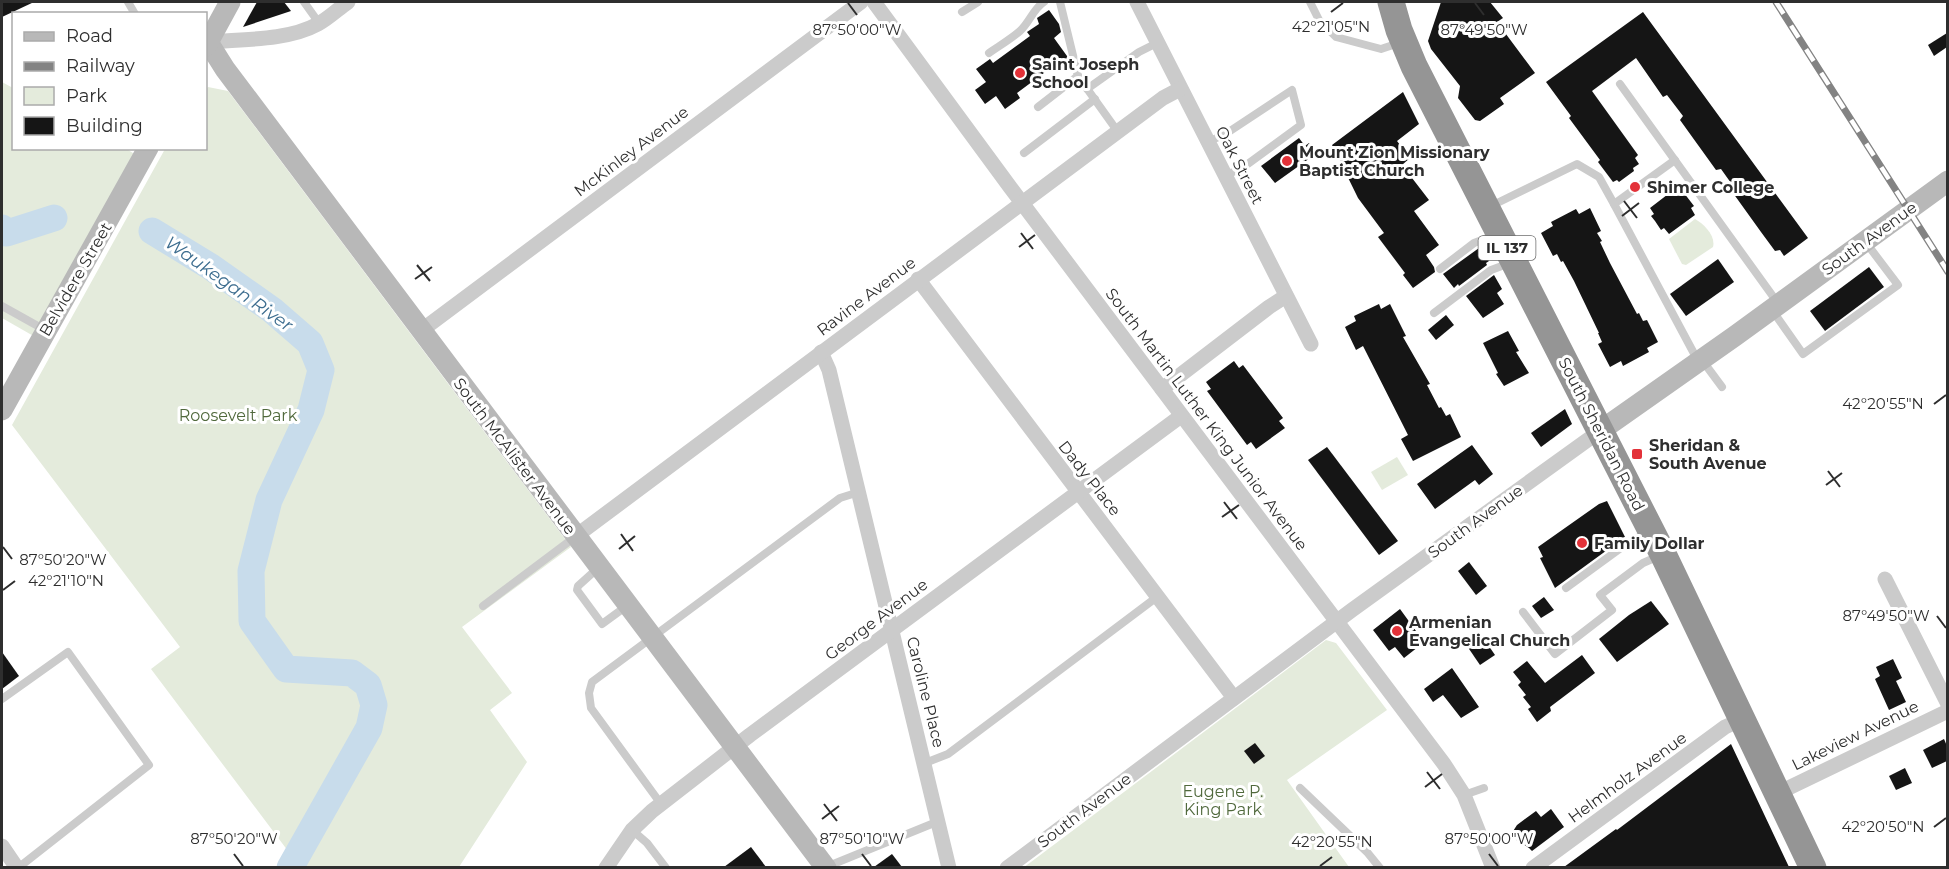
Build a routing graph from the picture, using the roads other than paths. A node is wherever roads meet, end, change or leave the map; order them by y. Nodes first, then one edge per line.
1 (230, 2) edge
2 (304, 2) edge
3 (348, 2) edge
4 (861, 2) edge
5 (874, 2) edge
6 (978, 2) edge
7 (1060, 2) edge
8 (1137, 2) edge
9 (1310, 2) edge
10 (1391, 2) edge
11 (1039, 3) edge
12 (962, 12) dead end
13 (320, 23) junction
14 (1403, 41) junction
15 (1157, 43) junction
16 (207, 44) edge
17 (989, 52) dead end
18 (1078, 76) junction
19 (1620, 84) dead end
20 (1087, 88) junction
21 (1180, 88) junction
22 (1095, 99) junction
23 (1038, 107) dead end
24 (1118, 132) junction
25 (1208, 142) junction
26 (147, 150) edge
27 (1024, 153) dead end
28 (1675, 159) junction
29 (1225, 176) junction
30 (1947, 181) edge
31 (1022, 202) junction
32 (1614, 204) junction
33 (1487, 208) junction
34 (1499, 233) junction
35 (1865, 241) junction
36 (1514, 261) junction
37 (1440, 269) dead end
38 (918, 279) junction
39 (1287, 296) junction
40 (2, 306) edge
41 (1775, 307) junction
42 (1434, 313) dead end
43 (46, 330) junction
44 (422, 330) junction
45 (1311, 345) dead end
46 (821, 352) junction
47 (1700, 361) junction
48 (1722, 387) dead end
49 (1162, 389) junction
50 (2, 410) edge
51 (1182, 416) junction
52 (1600, 431) junction
53 (858, 492) junction
54 (1079, 492) junction
55 (576, 536) junction
56 (1657, 543) junction
57 (600, 567) junction
58 (1885, 579) dead end
59 (1566, 588) dead end
60 (1157, 597) junction
61 (628, 605) junction
62 (483, 606) dead end
63 (1523, 612) dead end
64 (1337, 621) junction
65 (892, 630) junction
66 (652, 638) junction
67 (1234, 698) junction
68 (2, 699) edge
69 (1947, 704) edge
70 (1947, 711) edge
71 (1743, 719) junction
72 (735, 747) junction
73 (925, 763) junction
74 (1300, 788) dead end
75 (1484, 788) dead end
76 (1778, 793) junction
77 (1464, 795) junction
78 (661, 804) junction
79 (939, 821) junction
80 (632, 830) junction
81 (2, 846) edge
82 (18, 867) edge
83 (606, 867) edge
84 (666, 867) edge
85 (826, 867) edge
86 (949, 867) edge
87 (1006, 867) edge
88 (1380, 867) edge
89 (1493, 867) edge
90 (1533, 867) edge
91 (1813, 867) edge

1 - 16 street
2 - 13 lane
3 - 13 street
4 - 44 street, McKinley Avenue
5 - 31 street, South Martin Luther King Junior Avenue
6 - 12 lane
7 - 18 lane
8 - 15 street, Oak Street
9 - 14 lane
10 - 14 highway, South Sheridan Road / IL 137
11 - 17 lane
13 - 16 street
14 - 33 highway, South Sheridan Road / IL 137
15 - 20 lane
15 - 21 street, Oak Street
16 - 44 street, South McAlister Avenue
18 - 20 lane
18 - 23 lane
19 - 28 lane
20 - 22 lane
21 - 24 street, Ravine Avenue
21 - 25 street, Oak Street
22 - 24 lane
22 - 27 lane
24 - 31 street, Ravine Avenue
25 - 29 street, Oak Street
25 - 29 lane
26 - 43 street, Belvidere Street
28 - 32 lane
28 - 41 lane
29 - 39 street, Oak Street
30 - 35 street, South Avenue
31 - 38 street, Ravine Avenue
31 - 49 street, South Martin Luther King Junior Avenue
32 - 33 lane
32 - 47 lane
33 - 34 highway, South Sheridan Road / IL 137
34 - 36 highway, South Sheridan Road / IL 137
34 - 37 lane
35 - 41 street, South Avenue
35 - 41 lane
36 - 42 lane
36 - 52 highway, South Sheridan Road / IL 137
38 - 46 street, Ravine Avenue
38 - 54 street, Dady Place
39 - 45 street, Oak Street
39 - 49 street
40 - 43 lane
41 - 47 street, South Avenue
43 - 50 street, Belvidere Street
44 - 55 street, South McAlister Avenue
46 - 53 street, Caroline Place
46 - 55 street, Ravine Avenue
47 - 48 lane
47 - 52 street, South Avenue
49 - 51 street, South Martin Luther King Junior Avenue
51 - 54 street, George Avenue
51 - 64 street, South Martin Luther King Junior Avenue
52 - 56 highway, South Sheridan Road / IL 137
52 - 64 street, South Avenue
53 - 65 street, Caroline Place
53 - 66 lane
54 - 60 street, Dady Place
54 - 65 street, George Avenue
55 - 57 street, South McAlister Avenue
55 - 62 lane
56 - 59 lane
56 - 63 lane
56 - 71 highway, South Sheridan Road / IL 137
57 - 61 street, South McAlister Avenue
57 - 61 lane
58 - 69 street
60 - 67 street, Dady Place
60 - 73 lane
61 - 66 street, South McAlister Avenue
64 - 67 street, South Avenue
64 - 77 street, South Martin Luther King Junior Avenue
65 - 72 street, George Avenue
65 - 73 street, Caroline Place
66 - 72 street, South McAlister Avenue
66 - 78 lane
67 - 87 street, South Avenue
68 - 82 lane
70 - 76 street, Lakeview Avenue
71 - 76 highway, South Sheridan Road / IL 137
71 - 90 street, Helmholz Avenue
72 - 78 street, George Avenue
72 - 85 street, South McAlister Avenue
73 - 79 street, Caroline Place
74 - 88 lane
75 - 77 lane
76 - 91 highway, South Sheridan Road / IL 137
77 - 89 street, South Martin Luther King Junior Avenue
78 - 80 street, George Avenue
79 - 85 lane
79 - 86 street, Caroline Place
80 - 83 street, George Avenue
80 - 84 lane
81 - 82 street

